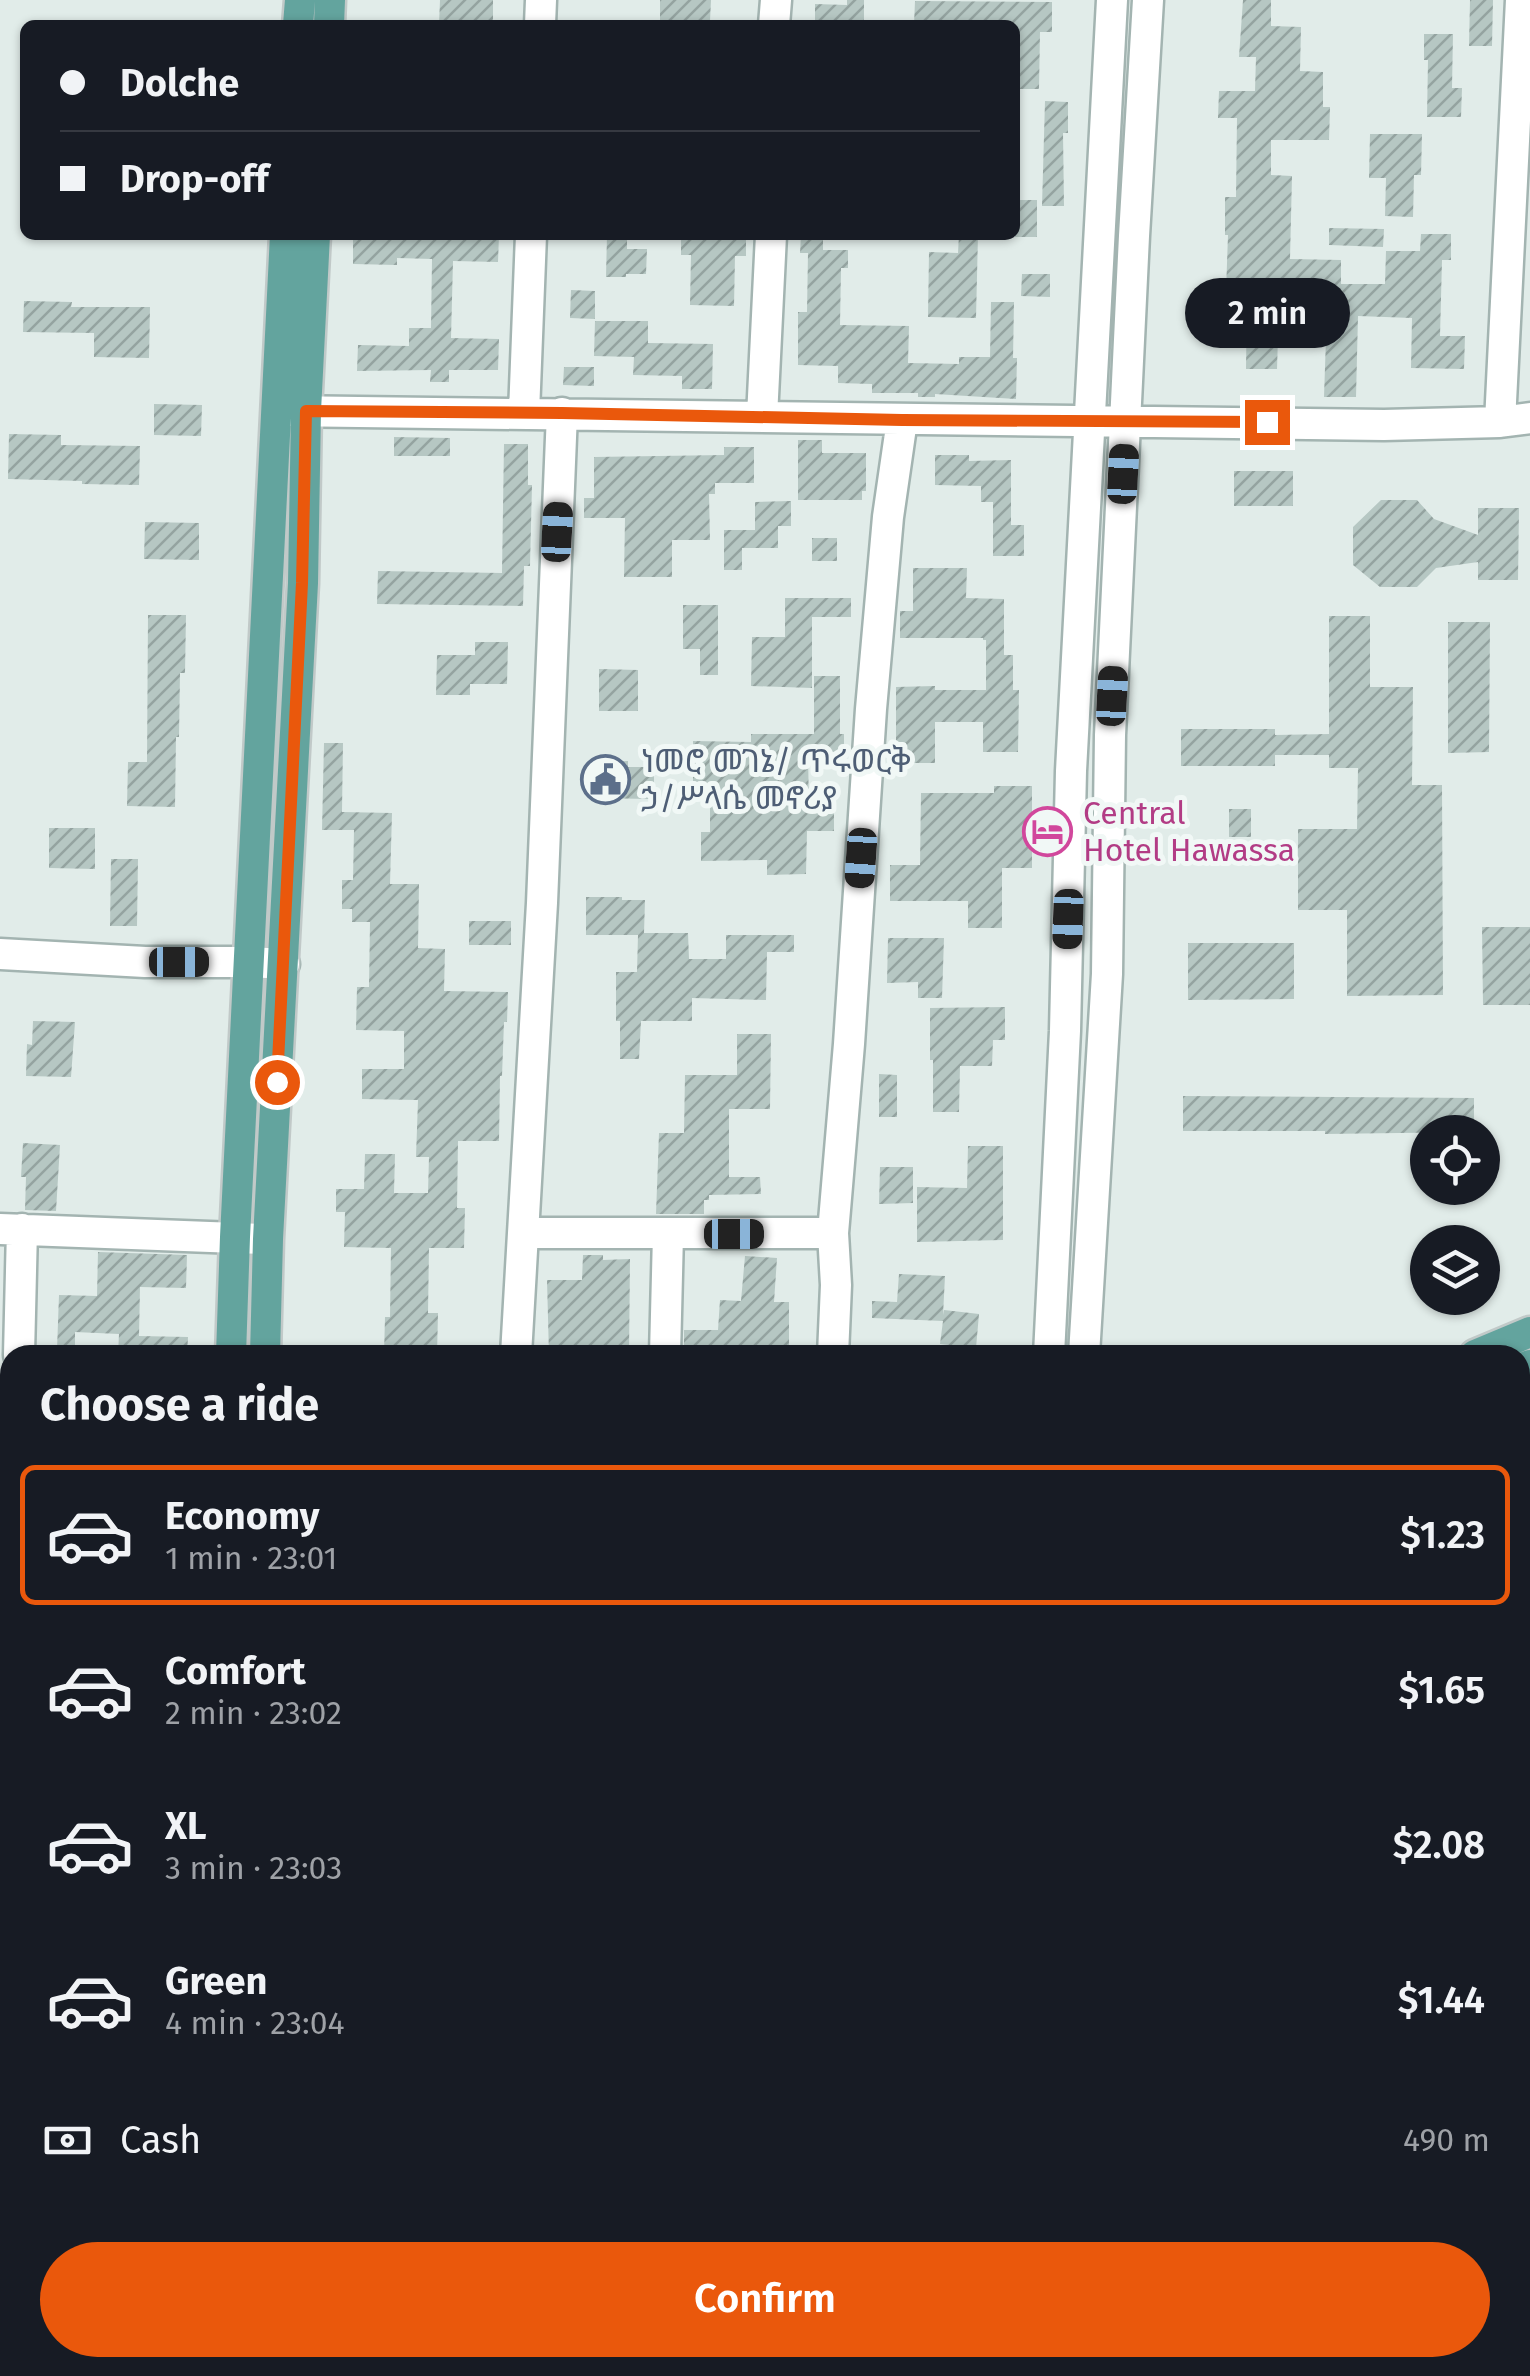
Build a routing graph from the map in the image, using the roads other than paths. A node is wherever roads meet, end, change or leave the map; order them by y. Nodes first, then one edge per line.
1 (1112, 0) edge
2 (1148, 0) edge
3 (1521, 0) edge
4 (286, 240) edge
5 (315, 240) edge
6 (531, 240) edge
7 (771, 240) edge
8 (276, 411) junction
9 (306, 411) junction
10 (524, 412) junction
11 (562, 413) junction
12 (762, 417) junction
13 (902, 420) junction
14 (1091, 420) junction
15 (1515, 420) edge
16 (1125, 421) junction
17 (0, 954) edge
18 (248, 962) junction
19 (284, 964) junction
20 (11, 1229) edge
21 (524, 1232) junction
22 (833, 1233) junction
23 (668, 1234) junction
24 (234, 1236) junction
25 (268, 1240) junction
26 (1530, 1332) edge
27 (17, 1345) edge
28 (231, 1345) edge
29 (265, 1345) edge
30 (517, 1345) edge
31 (665, 1345) edge
32 (833, 1345) edge
33 (1049, 1345) edge
34 (1085, 1345) edge
35 (1499, 1345) edge

1 - 14 street
2 - 16 street
3 - 15 street
4 - 8 main road
5 - 9 main road
6 - 10 street
7 - 12 street
8 - 9 street
8 - 18 main road
9 - 10 street
9 - 19 main road
10 - 11 street
11 - 12 street
11 - 21 street
12 - 13 street
13 - 14 street
13 - 22 street
14 - 16 street
14 - 33 street
15 - 16 street
16 - 34 street
17 - 18 street
18 - 19 street
18 - 24 main road
19 - 25 main road
20 - 24 street
20 - 27 street
21 - 23 street
21 - 30 street
22 - 23 street
22 - 32 street
23 - 31 street
24 - 25 street
24 - 28 main road
25 - 29 main road
26 - 35 main road

